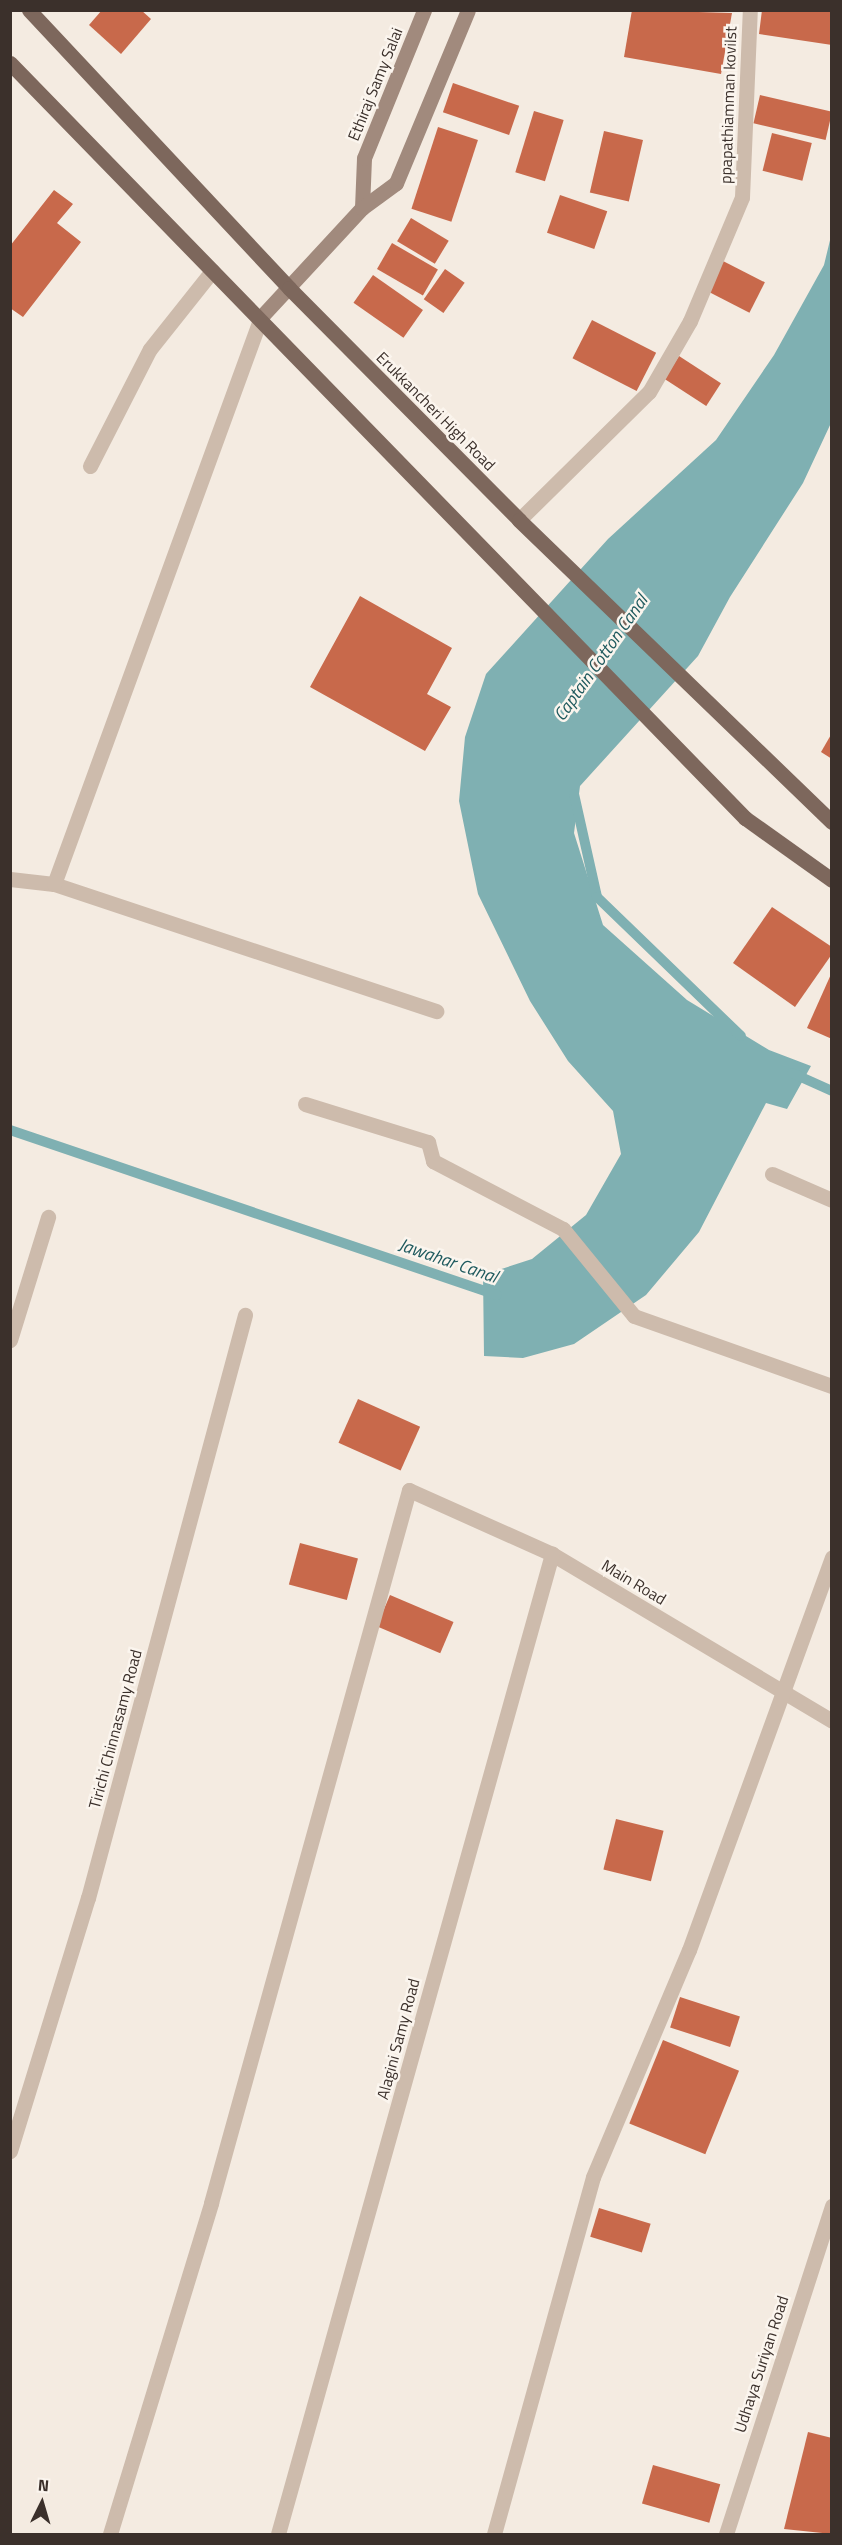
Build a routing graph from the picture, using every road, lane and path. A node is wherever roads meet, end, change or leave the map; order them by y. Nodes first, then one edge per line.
1 (28, 10) edge
2 (424, 10) edge
3 (468, 10) edge
4 (750, 10) edge
5 (10, 63) edge
6 (362, 208) junction
7 (212, 271) junction
8 (289, 288) junction
9 (261, 317) junction
10 (90, 466) dead end
11 (519, 520) junction
12 (831, 822) edge
13 (10, 879) edge
14 (831, 880) edge
15 (54, 884) junction
16 (436, 1011) dead end
17 (305, 1104) dead end
18 (772, 1174) dead end
19 (831, 1200) edge
20 (48, 1217) dead end
21 (245, 1315) dead end
22 (10, 1340) edge
23 (831, 1386) edge
24 (552, 1554) junction
25 (831, 1557) edge
26 (782, 1691) junction
27 (831, 1720) edge
28 (10, 2151) edge
29 (831, 2206) edge
30 (110, 2535) edge
31 (278, 2535) edge
32 (494, 2535) edge
33 (726, 2535) edge

1 - 8 main road, Erukkancheri High Road
2 - 6 main road, Ethiraj Samy Salai
3 - 6 main road
4 - 11 street, ppapathiamman kovilst
5 - 7 main road
6 - 8 main road
7 - 9 main road
7 - 10 street
8 - 9 main road
8 - 11 main road, Erukkancheri High Road
9 - 14 main road
9 - 15 street
11 - 12 main road, Erukkancheri High Road
13 - 15 street
15 - 16 street
17 - 23 street
18 - 19 street
20 - 22 street
21 - 28 street, Tirichi Chinnasamy Road
24 - 26 street, Main Road
24 - 30 street, Main Road
24 - 31 street, Alagini Samy Road
25 - 26 street
26 - 27 street, Main Road
26 - 32 street
29 - 33 street, Udhaya Suriyan Road

